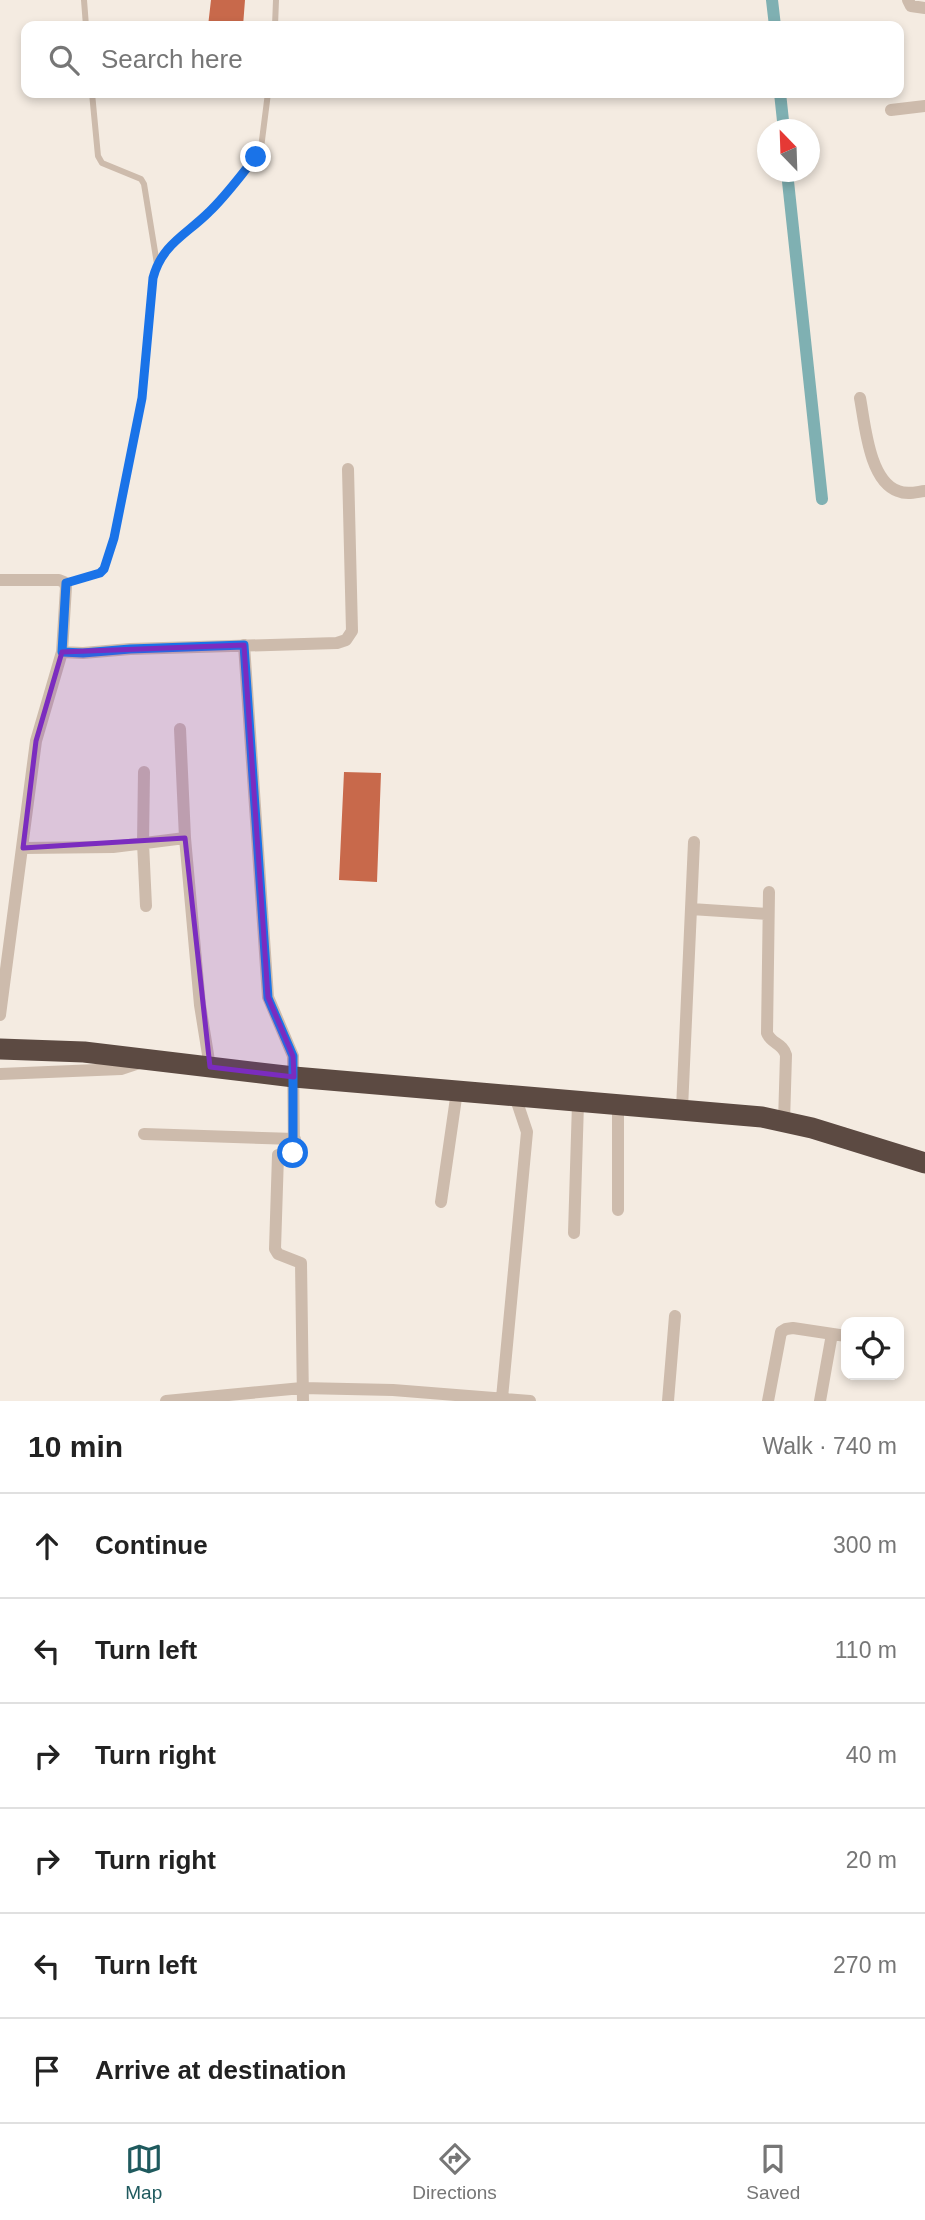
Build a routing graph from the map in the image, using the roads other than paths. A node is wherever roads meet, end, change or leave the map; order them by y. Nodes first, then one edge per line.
1 (83, 0) edge
2 (276, 0) edge
3 (908, 0) edge
4 (925, 8) edge
5 (85, 21) edge
6 (275, 21) edge
7 (92, 98) edge
8 (267, 98) edge
9 (925, 106) edge
10 (891, 110) dead end
11 (157, 264) junction
12 (860, 398) dead end
13 (348, 469) dead end
14 (925, 491) edge
15 (0, 580) edge
16 (66, 583) junction
17 (244, 645) junction
18 (62, 652) junction
19 (180, 729) dead end
20 (144, 772) dead end
21 (185, 838) junction
22 (694, 842) dead end
23 (143, 843) junction
24 (23, 848) junction
25 (769, 892) dead end
26 (146, 906) dead end
27 (691, 909) junction
28 (768, 914) junction
29 (0, 1015) edge
30 (0, 1049) edge
31 (148, 1059) junction
32 (210, 1068) junction
33 (0, 1074) edge
34 (294, 1077) junction
35 (457, 1091) junction
36 (515, 1096) junction
37 (578, 1103) junction
38 (618, 1106) junction
39 (682, 1109) junction
40 (784, 1122) junction
41 (144, 1135) dead end
42 (295, 1139) junction
43 (925, 1163) edge
44 (441, 1202) dead end
45 (618, 1210) dead end
46 (574, 1233) dead end
47 (675, 1316) dead end
48 (832, 1334) junction
49 (841, 1335) edge
50 (303, 1395) edge
51 (502, 1398) junction
52 (166, 1401) edge
53 (530, 1401) edge
54 (668, 1401) edge
55 (768, 1401) edge
56 (820, 1401) edge

1 - 5 lane
2 - 6 lane
3 - 4 street
7 - 11 lane
8 - 11 lane
9 - 10 street
11 - 16 lane
12 - 14 street
13 - 17 street
15 - 16 street
16 - 18 street
17 - 18 street
17 - 34 street
18 - 24 street
19 - 21 street
20 - 23 street
21 - 23 street
21 - 32 street
22 - 27 street
23 - 24 street
23 - 26 street
24 - 29 street
25 - 28 street
27 - 28 street
27 - 39 street
28 - 40 street
30 - 31 highway
31 - 32 highway
31 - 33 street
32 - 34 highway
34 - 35 highway
34 - 42 street
35 - 36 highway
35 - 44 street
36 - 37 highway
36 - 51 street
37 - 38 highway
37 - 46 street
38 - 39 highway
38 - 45 street
39 - 40 highway
40 - 43 highway
41 - 42 street
42 - 50 street
47 - 54 street
48 - 49 street
48 - 55 street
48 - 56 street
50 - 51 street
50 - 52 street
51 - 53 street

